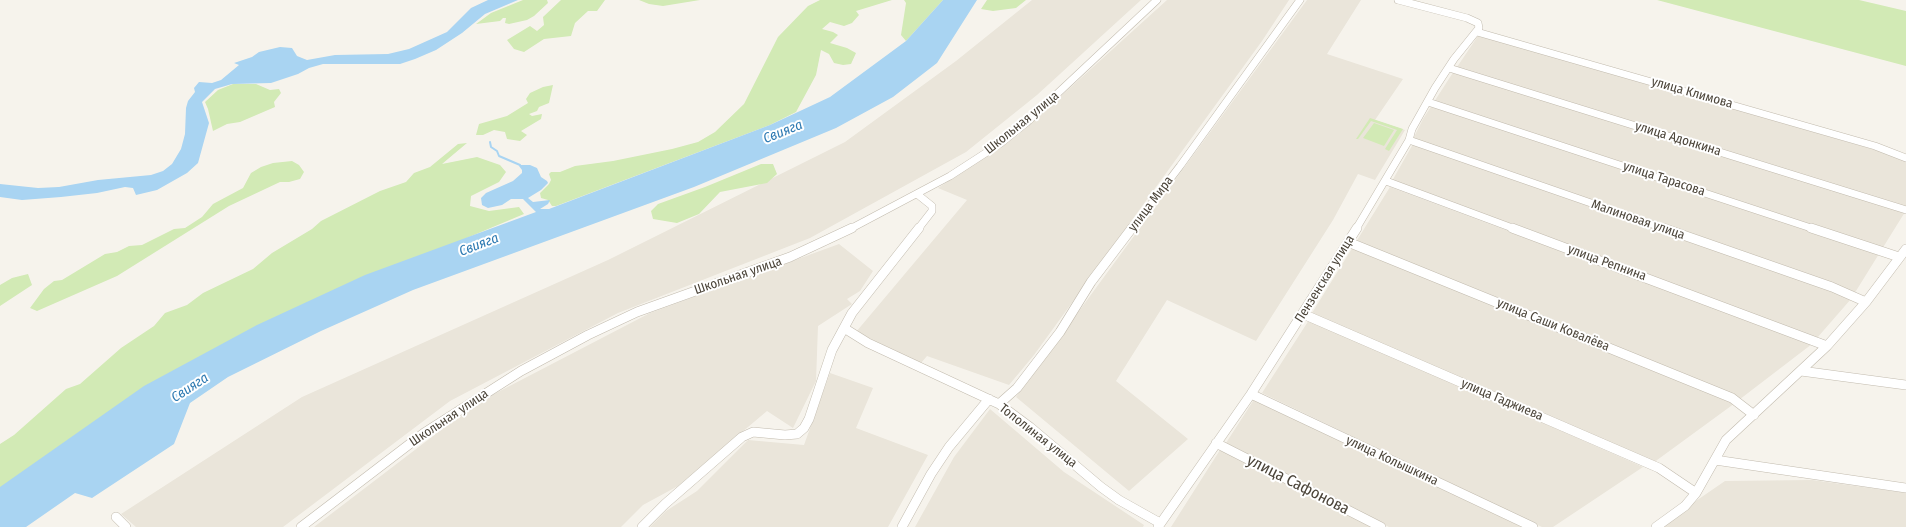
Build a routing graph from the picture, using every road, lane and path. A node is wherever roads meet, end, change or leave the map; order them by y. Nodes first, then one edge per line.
1 (1158, 0) edge
2 (1300, 0) edge
3 (1398, 0) edge
4 (1477, 27) junction
5 (1449, 68) junction
6 (1428, 102) junction
7 (1409, 140) junction
8 (1906, 158) edge
9 (1386, 181) junction
10 (917, 194) junction
11 (1906, 210) edge
12 (1348, 242) junction
13 (1906, 249) edge
14 (1899, 258) junction
15 (1866, 302) junction
16 (1303, 314) junction
17 (844, 328) junction
18 (1827, 346) junction
19 (1801, 370) junction
20 (1906, 385) edge
21 (1251, 394) junction
22 (989, 399) junction
23 (999, 404) junction
24 (1754, 415) junction
25 (1216, 443) junction
26 (1715, 460) junction
27 (1906, 488) edge
28 (1696, 492) junction
29 (116, 517) dead end
30 (1159, 525) edge
31 (126, 527) edge
32 (301, 527) edge
33 (642, 527) edge
34 (902, 527) edge
35 (1381, 527) edge
36 (1534, 527) edge
37 (1656, 527) edge

1 - 10 street, Школьная улица
2 - 23 street, улица Мира
3 - 4 street, улица Климова
4 - 5 street, Пензенская улица
4 - 8 street, улица Климова
5 - 6 street, Пензенская улица
5 - 11 street, улица Адонкина
6 - 7 street, Пензенская улица
6 - 14 street, улица Тарасова
7 - 9 street, Пензенская улица
7 - 15 street, Малиновая улица
9 - 12 street, Пензенская улица
9 - 18 street, улица Репнина
10 - 17 street
10 - 32 street, Школьная улица
12 - 16 street, Пензенская улица
12 - 24 street, улица Саши Ковалёва
13 - 14 street
14 - 15 street
15 - 18 street
16 - 21 street, Пензенская улица
16 - 28 street, улица Гаджиева
17 - 22 street, Тополиная улица
17 - 33 street
18 - 19 street
19 - 20 street
19 - 24 street
21 - 25 street, Пензенская улица
21 - 36 street, улица Колышкина
22 - 23 street, Тополиная улица
22 - 34 street
23 - 30 street, Тополиная улица
24 - 26 street
25 - 30 street, Пензенская улица
25 - 35 street, улица Сафонова
26 - 27 street
26 - 28 street
28 - 37 street
29 - 31 street

